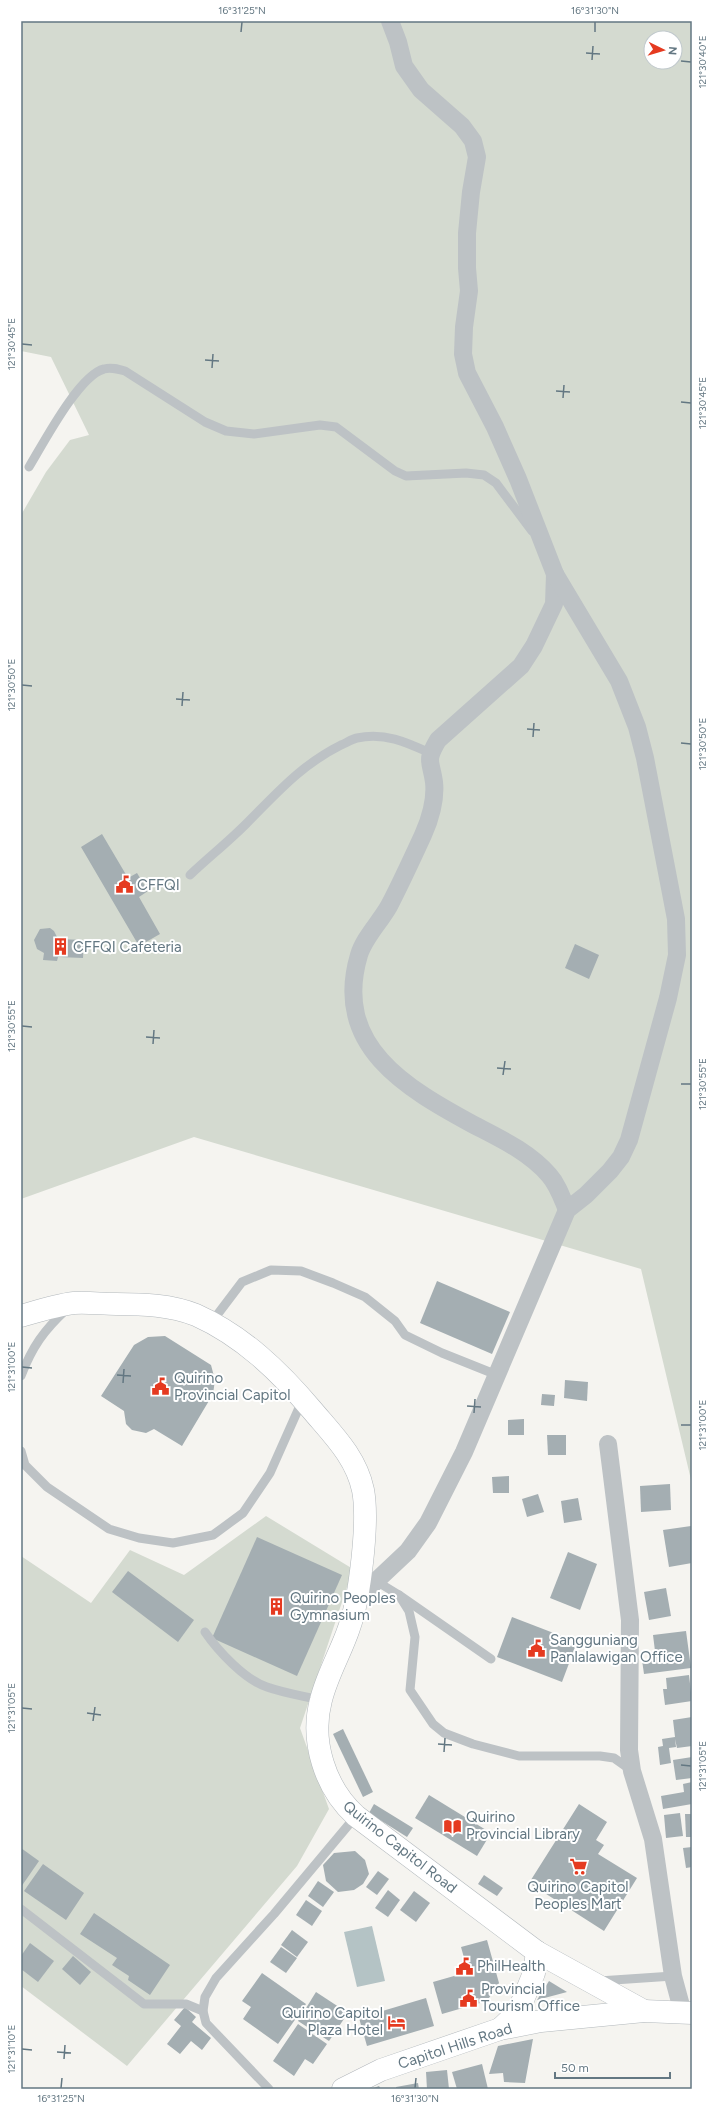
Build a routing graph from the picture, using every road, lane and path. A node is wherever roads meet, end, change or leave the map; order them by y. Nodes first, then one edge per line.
1 (390, 21) edge
2 (29, 466) dead end
3 (545, 548) junction
4 (555, 574) junction
5 (430, 753) junction
6 (190, 875) dead end
7 (567, 1210) junction
8 (73, 1303) junction
9 (21, 1316) edge
10 (211, 1323) junction
11 (497, 1375) junction
12 (21, 1376) edge
13 (303, 1400) junction
14 (608, 1444) dead end
15 (21, 1452) edge
16 (376, 1581) junction
17 (399, 1595) junction
18 (357, 1599) junction
19 (205, 1632) dead end
20 (491, 1659) dead end
21 (320, 1700) junction
22 (632, 1771) junction
23 (356, 1816) junction
24 (21, 1909) edge
25 (537, 1952) junction
26 (673, 1976) junction
27 (588, 1981) junction
28 (203, 2011) junction
29 (644, 2011) junction
30 (688, 2013) edge
31 (500, 2029) junction
32 (270, 2089) edge
33 (343, 2089) edge

1 - 3 street
2 - 3 lane
3 - 4 street
4 - 5 street
4 - 7 street
5 - 6 lane
5 - 7 street
7 - 11 street
8 - 9 street, Quirino Capitol Road
8 - 10 street, Quirino Capitol Road
8 - 12 lane
10 - 11 lane
10 - 13 street, Quirino Capitol Road
11 - 16 street
13 - 15 lane
13 - 18 street, Quirino Capitol Road
14 - 22 street
16 - 17 lane
16 - 18 street
17 - 20 lane
17 - 22 lane
18 - 21 street, Quirino Capitol Road
19 - 21 lane
21 - 23 street, Quirino Capitol Road
22 - 26 street
23 - 25 street, Quirino Capitol Road
23 - 28 lane
24 - 28 lane
25 - 27 street, Quirino Capitol Road
25 - 31 street
26 - 27 lane
26 - 30 street
27 - 29 street, Quirino Capitol Road
28 - 32 lane
29 - 30 street, Capitol Hills Road
29 - 31 street, Capitol Hills Road
31 - 33 street, Capitol Hills Road

